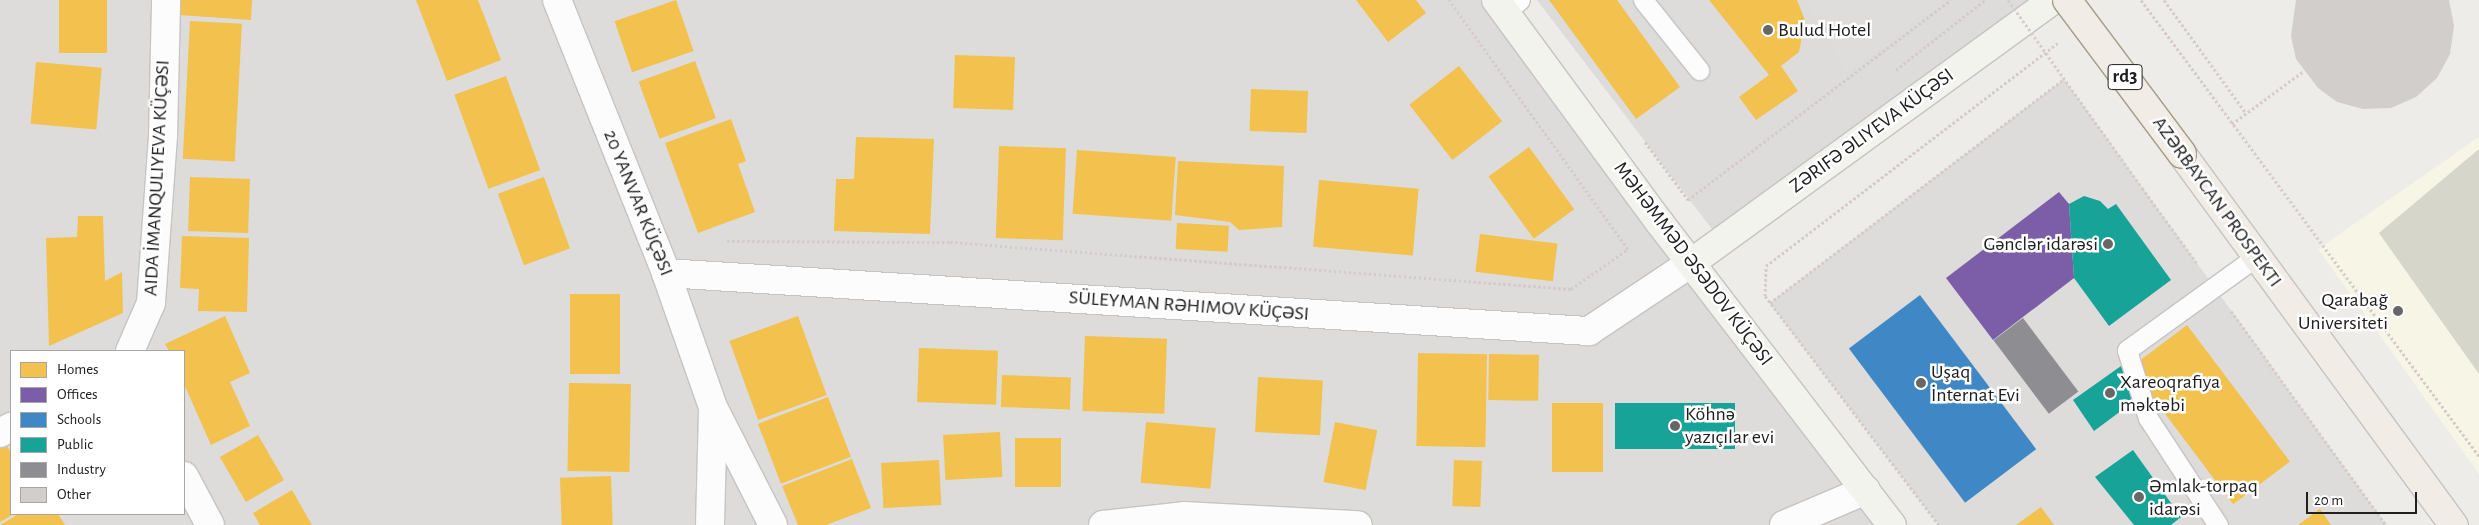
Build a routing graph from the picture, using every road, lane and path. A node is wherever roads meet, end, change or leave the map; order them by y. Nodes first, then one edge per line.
1 (166, 0) edge
2 (557, 0) edge
3 (1450, 0) edge
4 (1643, 0) edge
5 (1951, 0) edge
6 (2008, 0) edge
7 (2053, 0) edge
8 (2067, 0) edge
9 (2141, 0) edge
10 (2164, 0) edge
11 (1507, 4) edge
12 (2067, 36) dead end
13 (1699, 70) dead end
14 (2304, 71) dead end
15 (2064, 78) junction
16 (2246, 113) junction
17 (2232, 124) junction
18 (1688, 200) dead end
19 (724, 241) dead end
20 (2257, 256) junction
21 (1691, 263) junction
22 (666, 273) junction
23 (2213, 286) junction
24 (1770, 303) junction
25 (130, 350) edge
26 (713, 407) junction
27 (2479, 456) edge
28 (185, 478) edge
29 (1866, 490) junction
30 (210, 525) edge
31 (710, 525) edge
32 (773, 525) edge
33 (1103, 525) edge
34 (1358, 525) edge
35 (1784, 525) edge
36 (1892, 525) edge
37 (1939, 525) edge
38 (2218, 525) edge
39 (2386, 525) edge
40 (2454, 525) edge

1 - 25 street, AIDA İMANQULIYEVA KÜÇƏSI
2 - 22 street, 20 YANVAR KÜÇƏSI
3 - 19 path
4 - 13 lane
5 - 18 path
6 - 15 path, bridge
7 - 21 street, ZƏRIFƏ ƏLIYEVA KÜÇƏSI
8 - 20 main road, AZƏRBAYCAN PROSPEKTI / rd3, bridge
9 - 17 path
10 - 16 path
11 - 21 street, MƏHƏMMƏD ƏSƏDOV KÜÇƏSI
12 - 24 path
14 - 16 path
15 - 23 path, bridge
15 - 24 path
16 - 17 path
17 - 27 path
20 - 23 lane
20 - 40 main road, AZƏRBAYCAN PROSPEKTI
21 - 22 street, SÜLEYMAN RƏHIMOV KÜÇƏSI
21 - 29 street, MƏHƏMMƏD ƏSƏDOV KÜÇƏSI
22 - 26 street, 20 YANVAR KÜÇƏSI
23 - 38 lane
23 - 39 path
24 - 37 path
26 - 31 street, 20 YANVAR KÜÇƏSI
26 - 32 street, 20 YANVAR KÜÇƏSI
28 - 30 street
29 - 35 street
29 - 36 street, MƏHƏMMƏD ƏSƏDOV KÜÇƏSI
33 - 34 street

